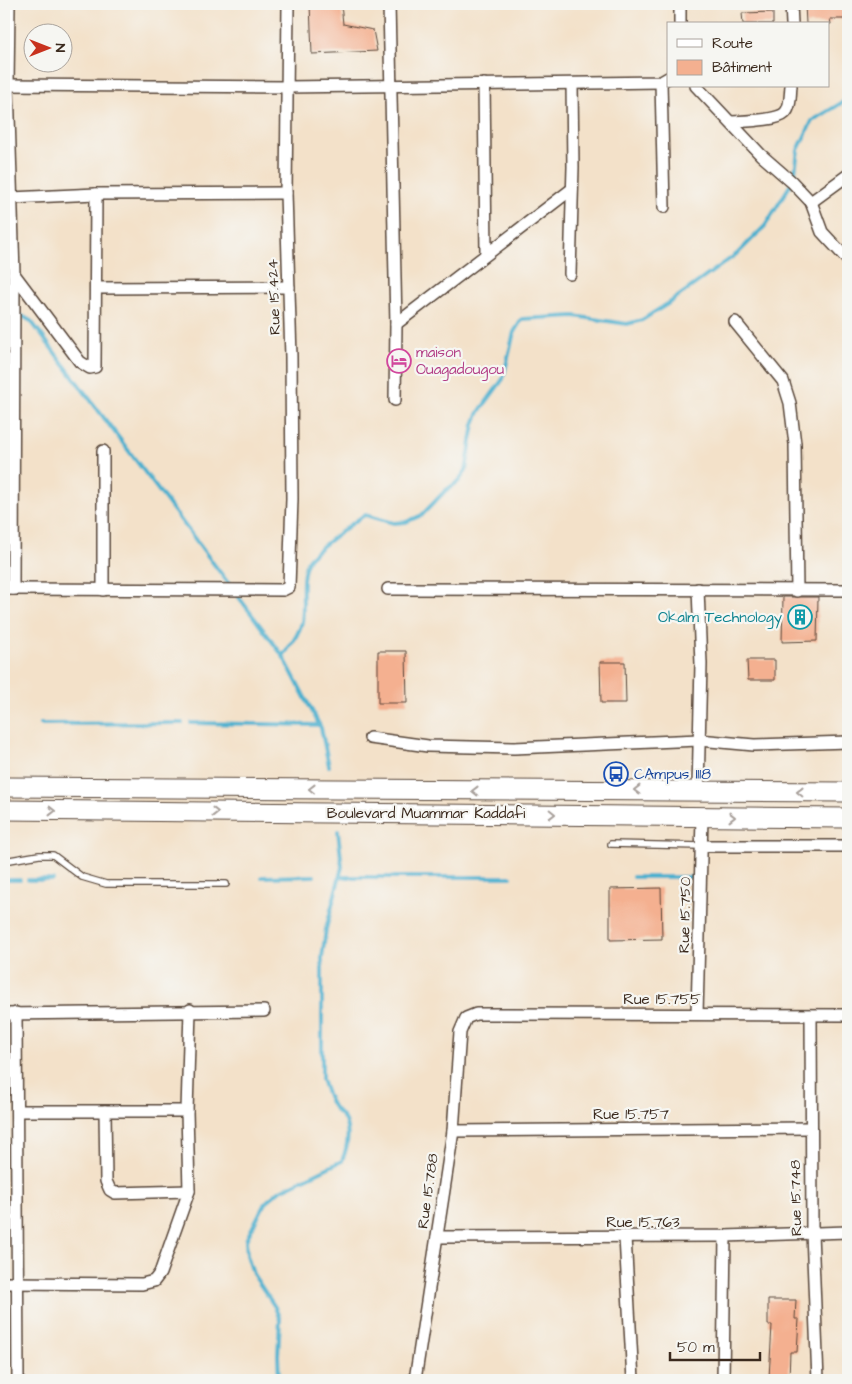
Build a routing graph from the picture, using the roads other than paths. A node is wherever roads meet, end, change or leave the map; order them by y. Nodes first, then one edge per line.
1 (9, 4) edge
2 (288, 4) edge
3 (389, 4) edge
4 (680, 4) edge
5 (791, 4) edge
6 (680, 22) edge
7 (792, 22) edge
8 (665, 80) edge
9 (484, 84) junction
10 (572, 84) junction
11 (6, 85) edge
12 (391, 86) junction
13 (287, 87) junction
14 (698, 88) edge
15 (791, 88) edge
16 (731, 122) junction
17 (848, 175) edge
18 (572, 189) junction
19 (286, 192) junction
20 (96, 194) junction
21 (11, 198) junction
22 (812, 202) junction
23 (664, 207) dead end
24 (486, 253) junction
25 (848, 260) edge
26 (14, 274) junction
27 (570, 274) dead end
28 (289, 287) junction
29 (96, 288) junction
30 (735, 322) dead end
31 (396, 324) junction
32 (395, 400) dead end
33 (103, 451) dead end
34 (8, 589) edge
35 (388, 589) dead end
36 (698, 589) junction
37 (102, 590) junction
38 (797, 590) junction
39 (848, 590) edge
40 (370, 738) dead end
41 (699, 740) junction
42 (848, 742) edge
43 (4, 787) edge
44 (698, 790) junction
45 (848, 792) edge
46 (4, 810) edge
47 (702, 817) junction
48 (848, 818) edge
49 (611, 844) dead end
50 (701, 846) junction
51 (848, 846) edge
52 (4, 862) edge
53 (226, 884) dead end
54 (190, 1010) junction
55 (264, 1011) dead end
56 (4, 1014) edge
57 (16, 1014) junction
58 (476, 1014) joint
59 (697, 1014) junction
60 (848, 1015) edge
61 (811, 1016) junction
62 (17, 1111) junction
63 (106, 1111) junction
64 (187, 1111) junction
65 (810, 1128) junction
66 (452, 1131) junction
67 (189, 1191) junction
68 (848, 1232) edge
69 (812, 1233) junction
70 (725, 1236) junction
71 (437, 1237) junction
72 (624, 1237) junction
73 (4, 1283) edge
74 (17, 1283) junction
75 (18, 1380) edge
76 (416, 1380) edge
77 (633, 1380) edge
78 (723, 1380) edge
79 (818, 1380) edge

1 - 11 street
2 - 13 street, Rue 15.424
3 - 12 street
4 - 6 street
5 - 7 street
8 - 10 street
8 - 23 street
9 - 10 street
9 - 12 street
9 - 24 street
10 - 18 street
11 - 13 street
11 - 21 street
12 - 13 street
12 - 31 street
13 - 19 street, Rue 15.424
14 - 16 street
15 - 16 street
16 - 22 street
17 - 22 street
18 - 24 street
18 - 27 street
19 - 20 street
19 - 28 street, Rue 15.424
20 - 21 street
20 - 29 street
21 - 26 street
22 - 25 street
24 - 31 street
26 - 29 street
26 - 34 street
28 - 29 street
28 - 37 street, Rue 15.424
30 - 38 street
31 - 32 street
33 - 37 street
34 - 37 street
35 - 36 street
36 - 38 street
36 - 41 street
38 - 39 street
40 - 41 street
41 - 42 street
41 - 44 street
44 -> 43 main road, Boulevard Muammar Kaddafi
45 -> 44 main road, Boulevard Muammar Kaddafi
46 -> 47 main road, Boulevard Muammar Kaddafi
47 -> 48 main road, Boulevard Muammar Kaddafi
47 - 50 street, Rue 15.750
49 - 50 lane
50 - 51 street
50 - 59 street, Rue 15.750
52 - 53 lane
54 - 55 street
54 - 57 street
54 - 64 street
56 - 57 street
57 - 62 street
58 - 59 street, Rue 15.755
58 - 66 street, Rue 15.788
59 - 61 street, Rue 15.755
60 - 61 street, Rue 15.755
61 - 65 street, Rue 15.748
62 - 63 street
62 - 74 street
63 - 64 street
63 - 67 street
64 - 67 street
65 - 66 street, Rue 15.757
65 - 69 street, Rue 15.748
66 - 71 street, Rue 15.788
67 - 74 street
68 - 69 street, Rue 15.763
69 - 70 street, Rue 15.763
69 - 79 street, Rue 15.748
70 - 72 street, Rue 15.763
70 - 78 street
71 - 72 street, Rue 15.763
71 - 76 street, Rue 15.788
72 - 77 street
73 - 74 street
74 - 75 street

